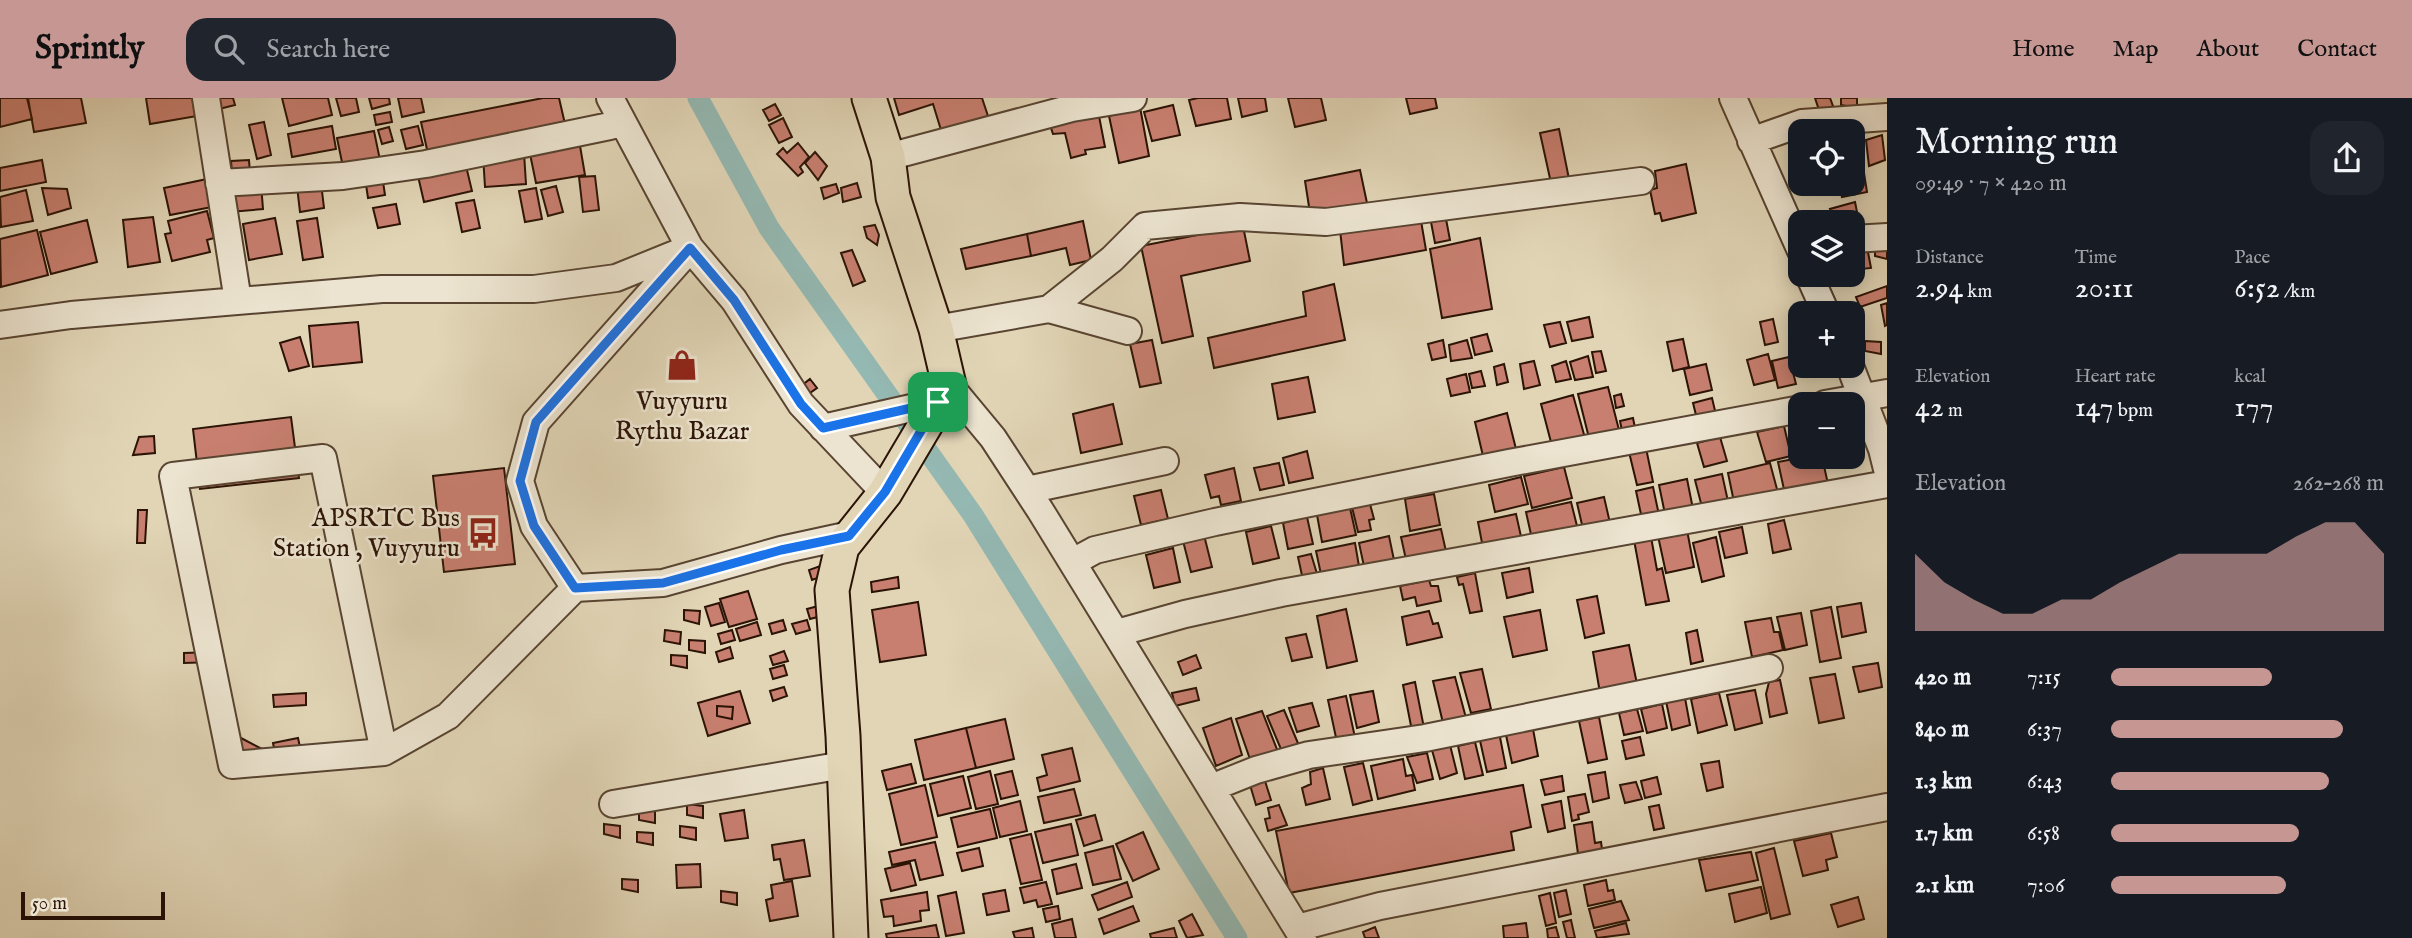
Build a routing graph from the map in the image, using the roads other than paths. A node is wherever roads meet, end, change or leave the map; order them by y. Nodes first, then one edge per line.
1 (206, 98) edge
2 (610, 98) edge
3 (850, 98) edge
4 (869, 98) edge
5 (1133, 98) edge
6 (1733, 98) edge
7 (1887, 117) edge
8 (610, 126) dead end
9 (1751, 141) junction
10 (888, 158) junction
11 (1641, 181) dead end
12 (219, 183) junction
13 (894, 197) junction
14 (1788, 220) edge
15 (1887, 237) edge
16 (1865, 238) edge
17 (690, 248) junction
18 (238, 301) junction
19 (1049, 309) junction
20 (0, 325) edge
21 (936, 329) junction
22 (1128, 331) dead end
23 (1887, 393) edge
24 (943, 394) junction
25 (1865, 396) edge
26 (1865, 407) edge
27 (1788, 412) edge
28 (823, 428) junction
29 (1164, 461) dead end
30 (1887, 470) edge
31 (1887, 484) edge
32 (1027, 489) junction
33 (885, 492) junction
34 (849, 536) junction
35 (1073, 562) junction
36 (575, 588) junction
37 (1117, 633) junction
38 (1769, 668) dead end
39 (384, 752) junction
40 (844, 765) junction
41 (1212, 788) junction
42 (613, 804) dead end
43 (1887, 807) edge
44 (1300, 933) edge
45 (851, 938) edge

1 - 12 street
2 - 17 street
3 - 13 main road
4 - 10 main road
5 - 10 street
6 - 9 street
7 - 9 street
8 - 12 street
9 - 14 street
10 - 13 main road
11 - 19 street
12 - 18 street
13 - 21 main road
15 - 16 street
17 - 18 street
17 - 28 street
17 - 36 street
18 - 20 street
19 - 21 street
19 - 22 street
21 - 24 main road
23 - 25 street
24 - 28 street
24 - 32 street
24 - 33 main road
26 - 30 street
27 - 35 street
28 - 33 street
29 - 32 street
31 - 37 street
32 - 35 street
33 - 34 main road
34 - 36 street
34 - 40 main road
35 - 37 street
36 - 39 street
37 - 41 street
38 - 41 street
39 - 39 street
40 - 42 street
40 - 45 main road
41 - 44 street
43 - 44 street

